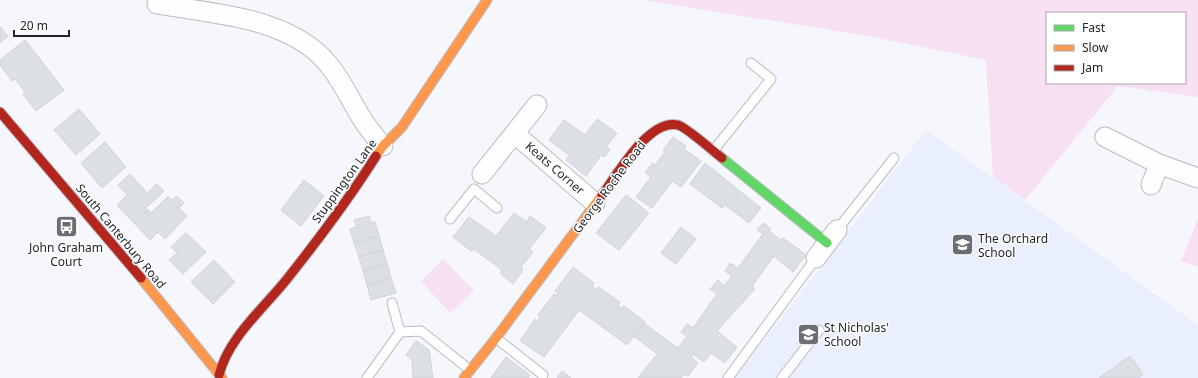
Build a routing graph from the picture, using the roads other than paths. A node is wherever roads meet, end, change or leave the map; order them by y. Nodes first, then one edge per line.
1 (487, 0) edge
2 (158, 4) dead end
3 (179, 4) edge
4 (751, 63) dead end
5 (537, 106) dead end
6 (0, 112) edge
7 (515, 134) junction
8 (1105, 137) dead end
9 (383, 146) junction
10 (713, 151) junction
11 (894, 158) dead end
12 (1159, 164) junction
13 (1198, 178) edge
14 (478, 182) junction
15 (1151, 185) dead end
16 (595, 203) junction
17 (497, 208) dead end
18 (450, 219) dead end
19 (827, 244) junction
20 (392, 303) dead end
21 (819, 330) dead end
22 (400, 332) junction
23 (496, 338) junction
24 (470, 370) junction
25 (543, 375) dead end
26 (220, 376) edge
27 (367, 378) edge
28 (464, 378) edge
29 (728, 378) edge
30 (782, 378) edge

1 - 9 street, Stuppington Lane
2 - 3 street
3 - 9 street
4 - 10 lane
5 - 7 street, Keats Corner
6 - 26 street, South Canterbury Road
7 - 14 street, Keats Corner
7 - 16 street, Keats Corner
8 - 12 street
9 - 26 street, Stuppington Lane
10 - 16 street, George Roche Road
10 - 19 street, George Roche Road
11 - 19 lane
12 - 13 street
12 - 15 street
14 - 17 lane
14 - 18 lane
16 - 23 street, George Roche Road
19 - 29 lane
20 - 22 lane
21 - 30 lane
22 - 24 lane
22 - 27 lane
23 - 24 street, George Roche Road
23 - 25 lane
24 - 28 street, George Roche Road

